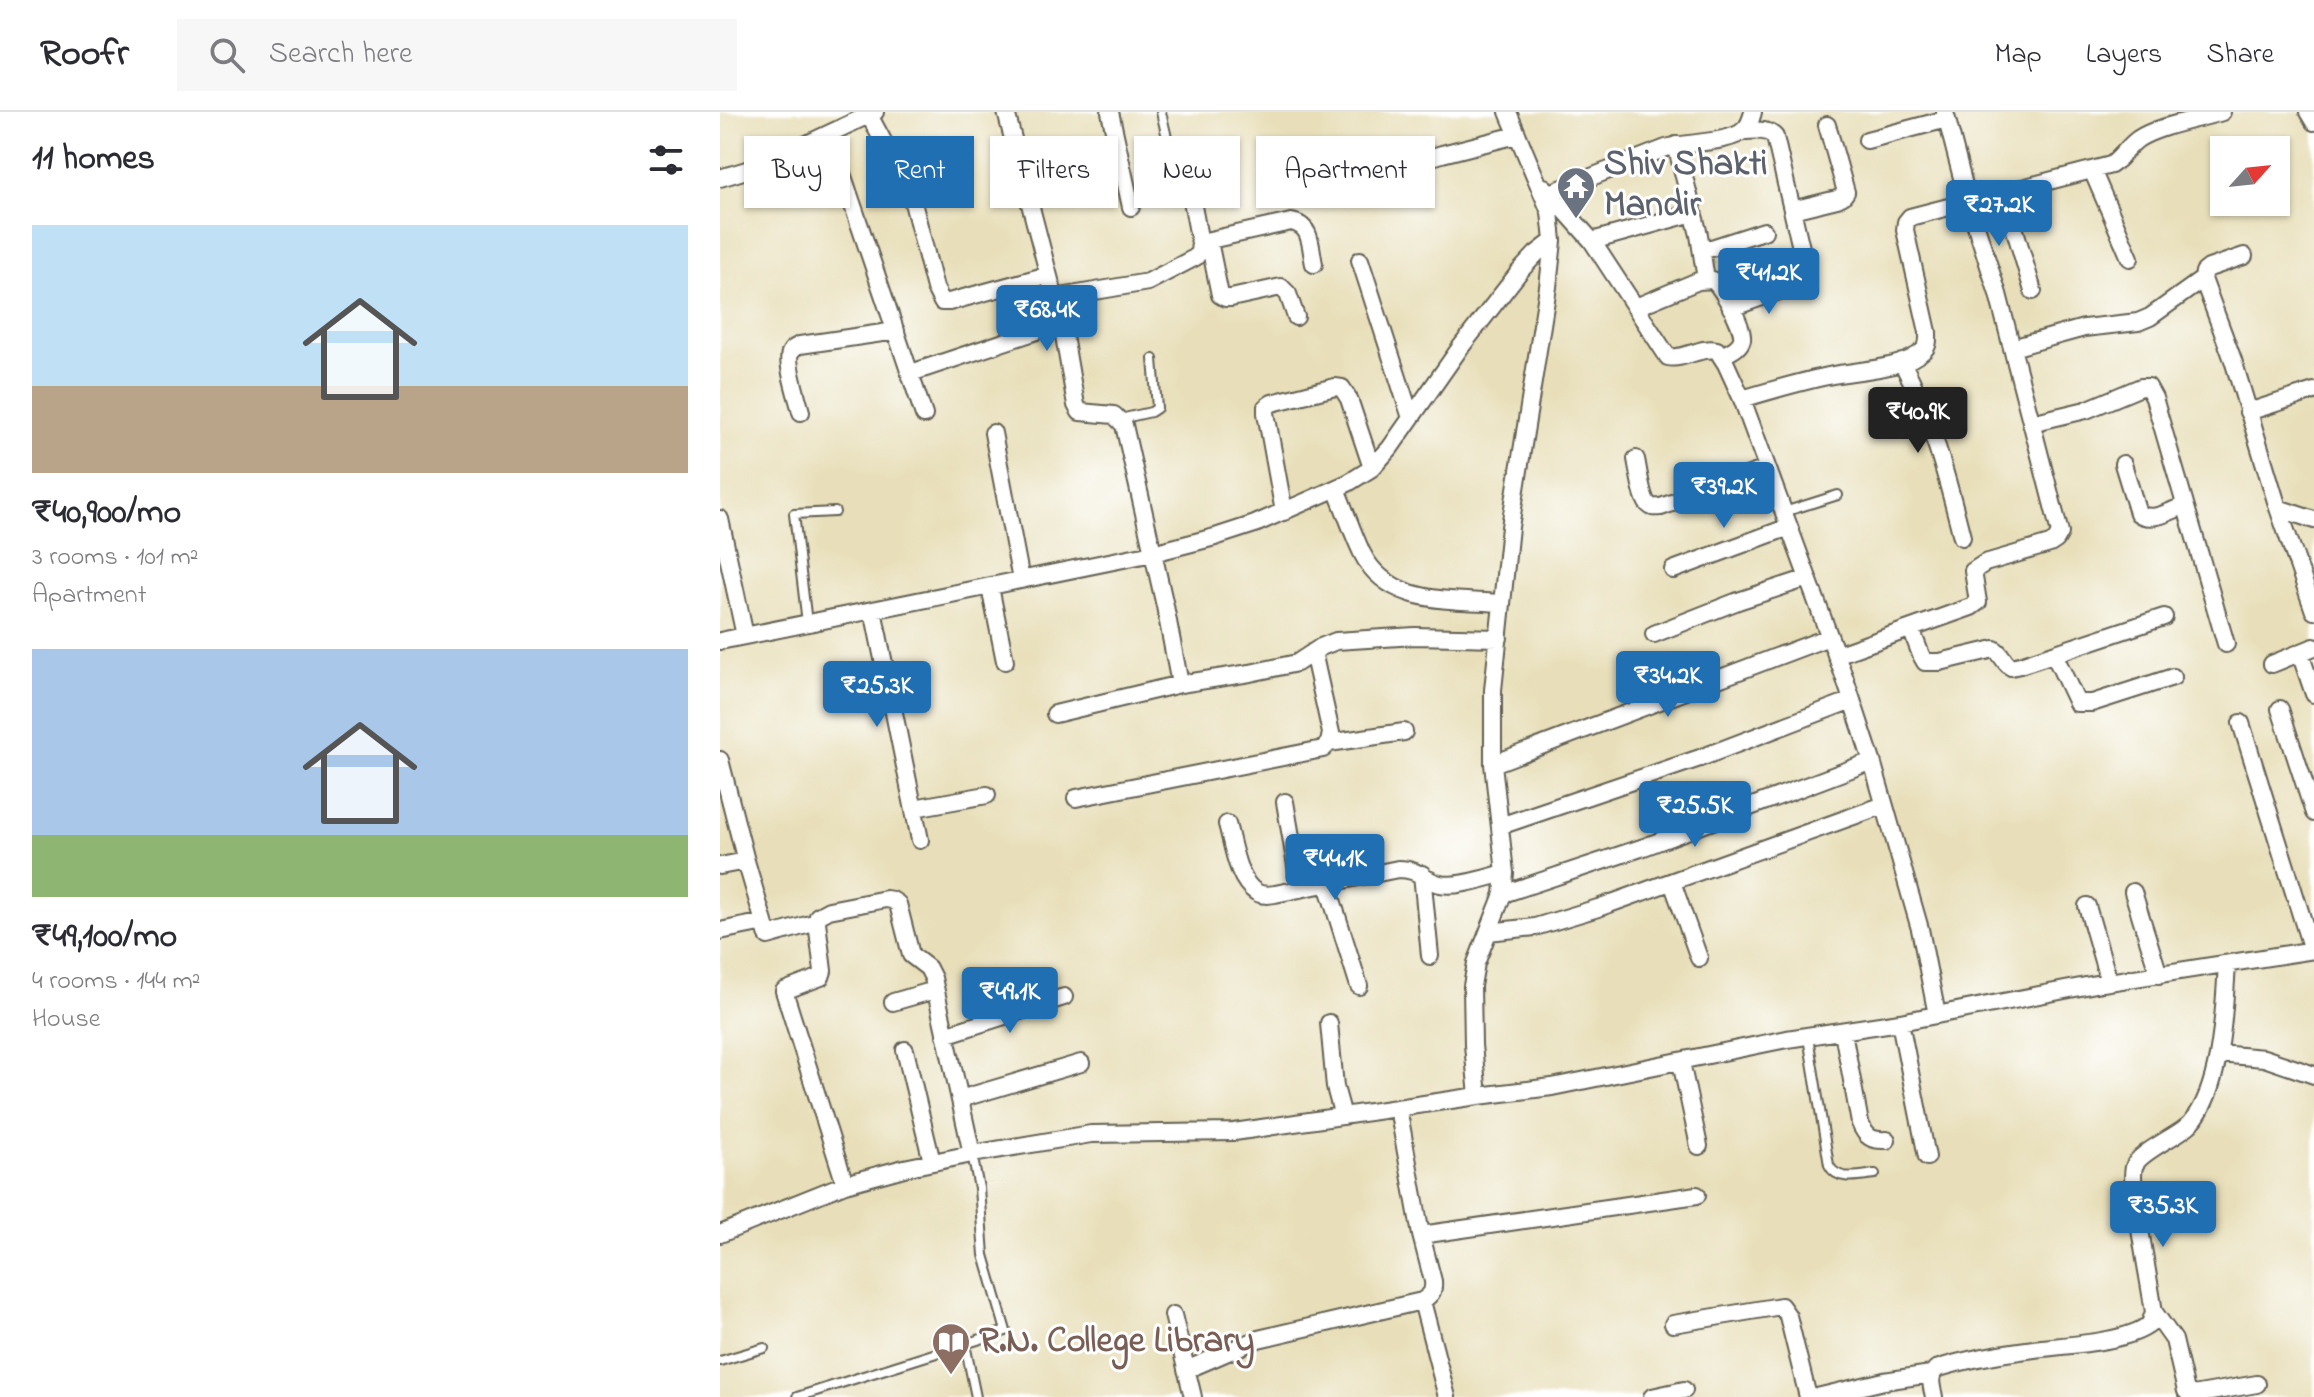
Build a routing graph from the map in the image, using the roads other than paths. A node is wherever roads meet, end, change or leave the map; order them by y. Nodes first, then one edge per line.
1 (1006, 112) edge
2 (1110, 112) edge
3 (1161, 112) edge
4 (1508, 112) edge
5 (1753, 112) edge
6 (2222, 112) edge
7 (2308, 112) edge
8 (872, 114) edge
9 (1946, 116) edge
10 (2314, 122) edge
11 (1827, 125) dead end
12 (1744, 131) junction
13 (829, 135) junction
14 (1517, 135) junction
15 (1167, 136) edge
16 (1867, 140) dead end
17 (1676, 145) junction
18 (1435, 156) edge
19 (2092, 170) junction
20 (720, 178) edge
21 (1538, 180) junction
22 (1550, 193) junction
23 (2004, 193) junction
24 (1968, 201) junction
25 (1131, 207) dead end
26 (1195, 208) edge
27 (1792, 210) junction
28 (1693, 213) junction
29 (1764, 231) dead end
30 (1553, 241) junction
31 (1592, 241) junction
32 (1205, 242) junction
33 (1801, 248) dead end
34 (1702, 251) junction
35 (2244, 256) dead end
36 (2130, 258) dead end
37 (1360, 260) dead end
38 (1314, 264) dead end
39 (1048, 275) junction
40 (1706, 279) junction
41 (2203, 279) junction
42 (1793, 286) dead end
43 (2033, 291) dead end
44 (1054, 298) junction
45 (1636, 307) junction
46 (1731, 308) junction
47 (1296, 317) dead end
48 (1061, 323) junction
49 (896, 331) junction
50 (2012, 348) junction
51 (1722, 356) junction
52 (1153, 359) dead end
53 (1902, 362) junction
54 (911, 373) junction
55 (2314, 391) edge
56 (1742, 399) junction
57 (801, 412) dead end
58 (2248, 412) junction
59 (924, 415) dead end
60 (1411, 418) junction
61 (1120, 419) junction
62 (2031, 423) junction
63 (993, 433) dead end
64 (1636, 459) dead end
65 (2123, 464) dead end
66 (1372, 468) junction
67 (1766, 469) junction
68 (1336, 489) junction
69 (1838, 495) dead end
70 (2185, 505) junction
71 (2278, 508) junction
72 (835, 512) dead end
73 (1284, 512) junction
74 (720, 519) edge
75 (1786, 520) junction
76 (2314, 520) edge
77 (1962, 537) dead end
78 (1153, 553) junction
79 (1673, 570) dead end
80 (1808, 578) junction
81 (1021, 580) junction
82 (990, 587) junction
83 (1502, 603) junction
84 (873, 610) junction
85 (2314, 611) edge
86 (2164, 617) dead end
87 (807, 623) junction
88 (1911, 629) junction
89 (1654, 634) dead end
90 (745, 636) junction
91 (1829, 637) junction
92 (1499, 638) junction
93 (720, 641) edge
94 (2226, 644) dead end
95 (2307, 650) edge
96 (1313, 652) junction
97 (2054, 654) junction
98 (1836, 655) junction
99 (1005, 661) dead end
100 (2272, 664) dead end
101 (2173, 677) dead end
102 (1180, 684) junction
103 (2314, 694) edge
104 (1852, 700) junction
105 (2280, 709) dead end
106 (1055, 714) dead end
107 (2241, 723) dead end
108 (1404, 732) dead end
109 (1329, 743) junction
110 (720, 760) edge
111 (1872, 761) junction
112 (1493, 764) junction
113 (987, 795) dead end
114 (1076, 798) dead end
115 (1285, 802) dead end
116 (1884, 805) junction
117 (914, 808) junction
118 (2314, 813) edge
119 (1227, 824) dead end
120 (1500, 826) junction
121 (920, 840) dead end
122 (746, 861) junction
123 (720, 866) edge
124 (1505, 873) junction
125 (1422, 874) junction
126 (1672, 882) junction
127 (1327, 884) junction
128 (1300, 889) junction
129 (2133, 892) dead end
130 (1503, 894) junction
131 (2087, 906) dead end
132 (764, 922) junction
133 (817, 922) junction
134 (720, 931) edge
135 (1488, 932) junction
136 (2313, 950) edge
137 (1430, 956) dead end
138 (1699, 958) dead end
139 (2227, 964) junction
140 (2159, 975) junction
141 (2109, 982) junction
142 (1359, 986) dead end
143 (935, 990) junction
144 (1064, 997) dead end
145 (893, 1002) dead end
146 (1937, 1015) junction
147 (1900, 1022) junction
148 (1329, 1023) dead end
149 (1843, 1032) junction
150 (945, 1035) junction
151 (1808, 1036) junction
152 (905, 1050) dead end
153 (2219, 1054) junction
154 (1681, 1062) junction
155 (1081, 1063) dead end
156 (2314, 1075) edge
157 (1478, 1096) junction
158 (960, 1099) junction
159 (1398, 1108) junction
160 (1343, 1116) junction
161 (1887, 1140) dead end
162 (1699, 1146) dead end
163 (972, 1154) junction
164 (1927, 1157) dead end
165 (932, 1162) junction
166 (1875, 1174) dead end
167 (845, 1184) junction
168 (1697, 1195) dead end
169 (720, 1234) edge
170 (1421, 1235) junction
171 (1422, 1301) junction
172 (2154, 1312) junction
173 (1173, 1315) dead end
174 (1673, 1324) dead end
175 (965, 1344) junction
176 (764, 1348) dead end
177 (720, 1361) edge
178 (1186, 1370) junction
179 (1931, 1374) junction
180 (2257, 1384) dead end
181 (1684, 1390) dead end
182 (797, 1397) edge
183 (976, 1397) edge
184 (1193, 1397) edge
185 (1447, 1397) edge
186 (1652, 1397) edge
187 (1808, 1397) edge
188 (1817, 1397) edge
189 (1934, 1397) edge

1 - 39 street
2 - 25 street
3 - 15 lane
4 - 14 street
5 - 12 street
6 - 19 street
7 - 10 street
8 - 13 street
8 - 39 street
9 - 16 street
9 - 24 street
11 - 27 street
12 - 17 street
12 - 27 street
13 - 20 street
13 - 49 street
14 - 18 street
14 - 21 street
17 - 22 street
17 - 28 street
19 - 23 street
19 - 36 street
21 - 22 street
21 - 30 street
22 - 31 street
23 - 24 street
23 - 43 street
24 - 50 street
24 - 53 street
26 - 32 street
27 - 33 street
28 - 31 street
28 - 34 street
29 - 34 street
30 - 60 street
30 - 83 street
31 - 45 street
32 - 38 street
32 - 44 street
32 - 47 street
34 - 40 street
35 - 41 street
37 - 60 street
39 - 44 street
40 - 45 street
40 - 46 street
41 - 50 street
41 - 58 street
42 - 46 street
44 - 48 street
45 - 51 street
46 - 51 street
48 - 54 street
48 - 61 street
49 - 54 street
49 - 57 street
50 - 62 street
51 - 56 street
52 - 61 lane
53 - 56 street
53 - 77 street
54 - 59 street
55 - 58 street
56 - 67 street
58 - 71 street
60 - 66 street
61 - 78 street
62 - 70 street
62 - 88 street
63 - 81 street
64 - 67 street
65 - 70 street
66 - 68 street
66 - 73 street
67 - 75 street
68 - 73 street
68 - 83 street
69 - 75 lane
70 - 94 street
71 - 76 street
71 - 85 street
72 - 87 lane
73 - 78 street
74 - 90 street
75 - 79 street
75 - 80 street
78 - 81 street
78 - 102 street
80 - 89 street
80 - 91 street
81 - 82 street
82 - 84 street
82 - 99 street
83 - 92 street
84 - 87 street
84 - 117 street
86 - 97 street
87 - 90 street
88 - 97 street
88 - 98 street
90 - 93 street
91 - 98 street
91 - 112 street
92 - 96 street
92 - 112 street
95 - 100 street
95 - 103 street
96 - 102 street
96 - 109 street
97 - 101 street
98 - 104 street
102 - 106 street
104 - 111 street
104 - 120 street
105 - 118 street
107 - 136 street
108 - 109 street
109 - 114 street
110 - 122 street
111 - 116 street
111 - 130 street
112 - 120 street
113 - 117 street
115 - 128 street
116 - 126 street
116 - 146 street
117 - 121 street
119 - 128 street
120 - 124 street
122 - 123 street
122 - 132 street
124 - 125 street
124 - 130 street
125 - 127 street
125 - 137 street
126 - 135 street
126 - 138 street
127 - 128 street
127 - 142 street
129 - 140 street
130 - 135 street
131 - 141 street
132 - 133 street
132 - 134 street
133 - 143 street
133 - 167 street
135 - 157 street
136 - 139 street
139 - 140 street
139 - 153 street
140 - 141 street
141 - 146 street
143 - 145 street
143 - 150 street
144 - 150 street
146 - 147 street
147 - 149 street
147 - 164 street
148 - 160 street
149 - 151 street
149 - 161 street
150 - 158 street
151 - 154 street
151 - 166 lane
152 - 165 street
153 - 156 street
153 - 172 street
154 - 157 street
154 - 162 street
155 - 158 street
157 - 159 street
158 - 163 street
159 - 160 street
159 - 170 street
160 - 163 street
163 - 165 street
163 - 175 lane
165 - 167 street
167 - 169 street
168 - 170 street
170 - 171 street
171 - 178 street
171 - 185 street
172 - 179 street
172 - 180 street
173 - 178 street
174 - 187 street
175 - 182 lane
175 - 183 lane
176 - 177 lane
178 - 184 street
179 - 188 street
179 - 189 street
181 - 186 street

